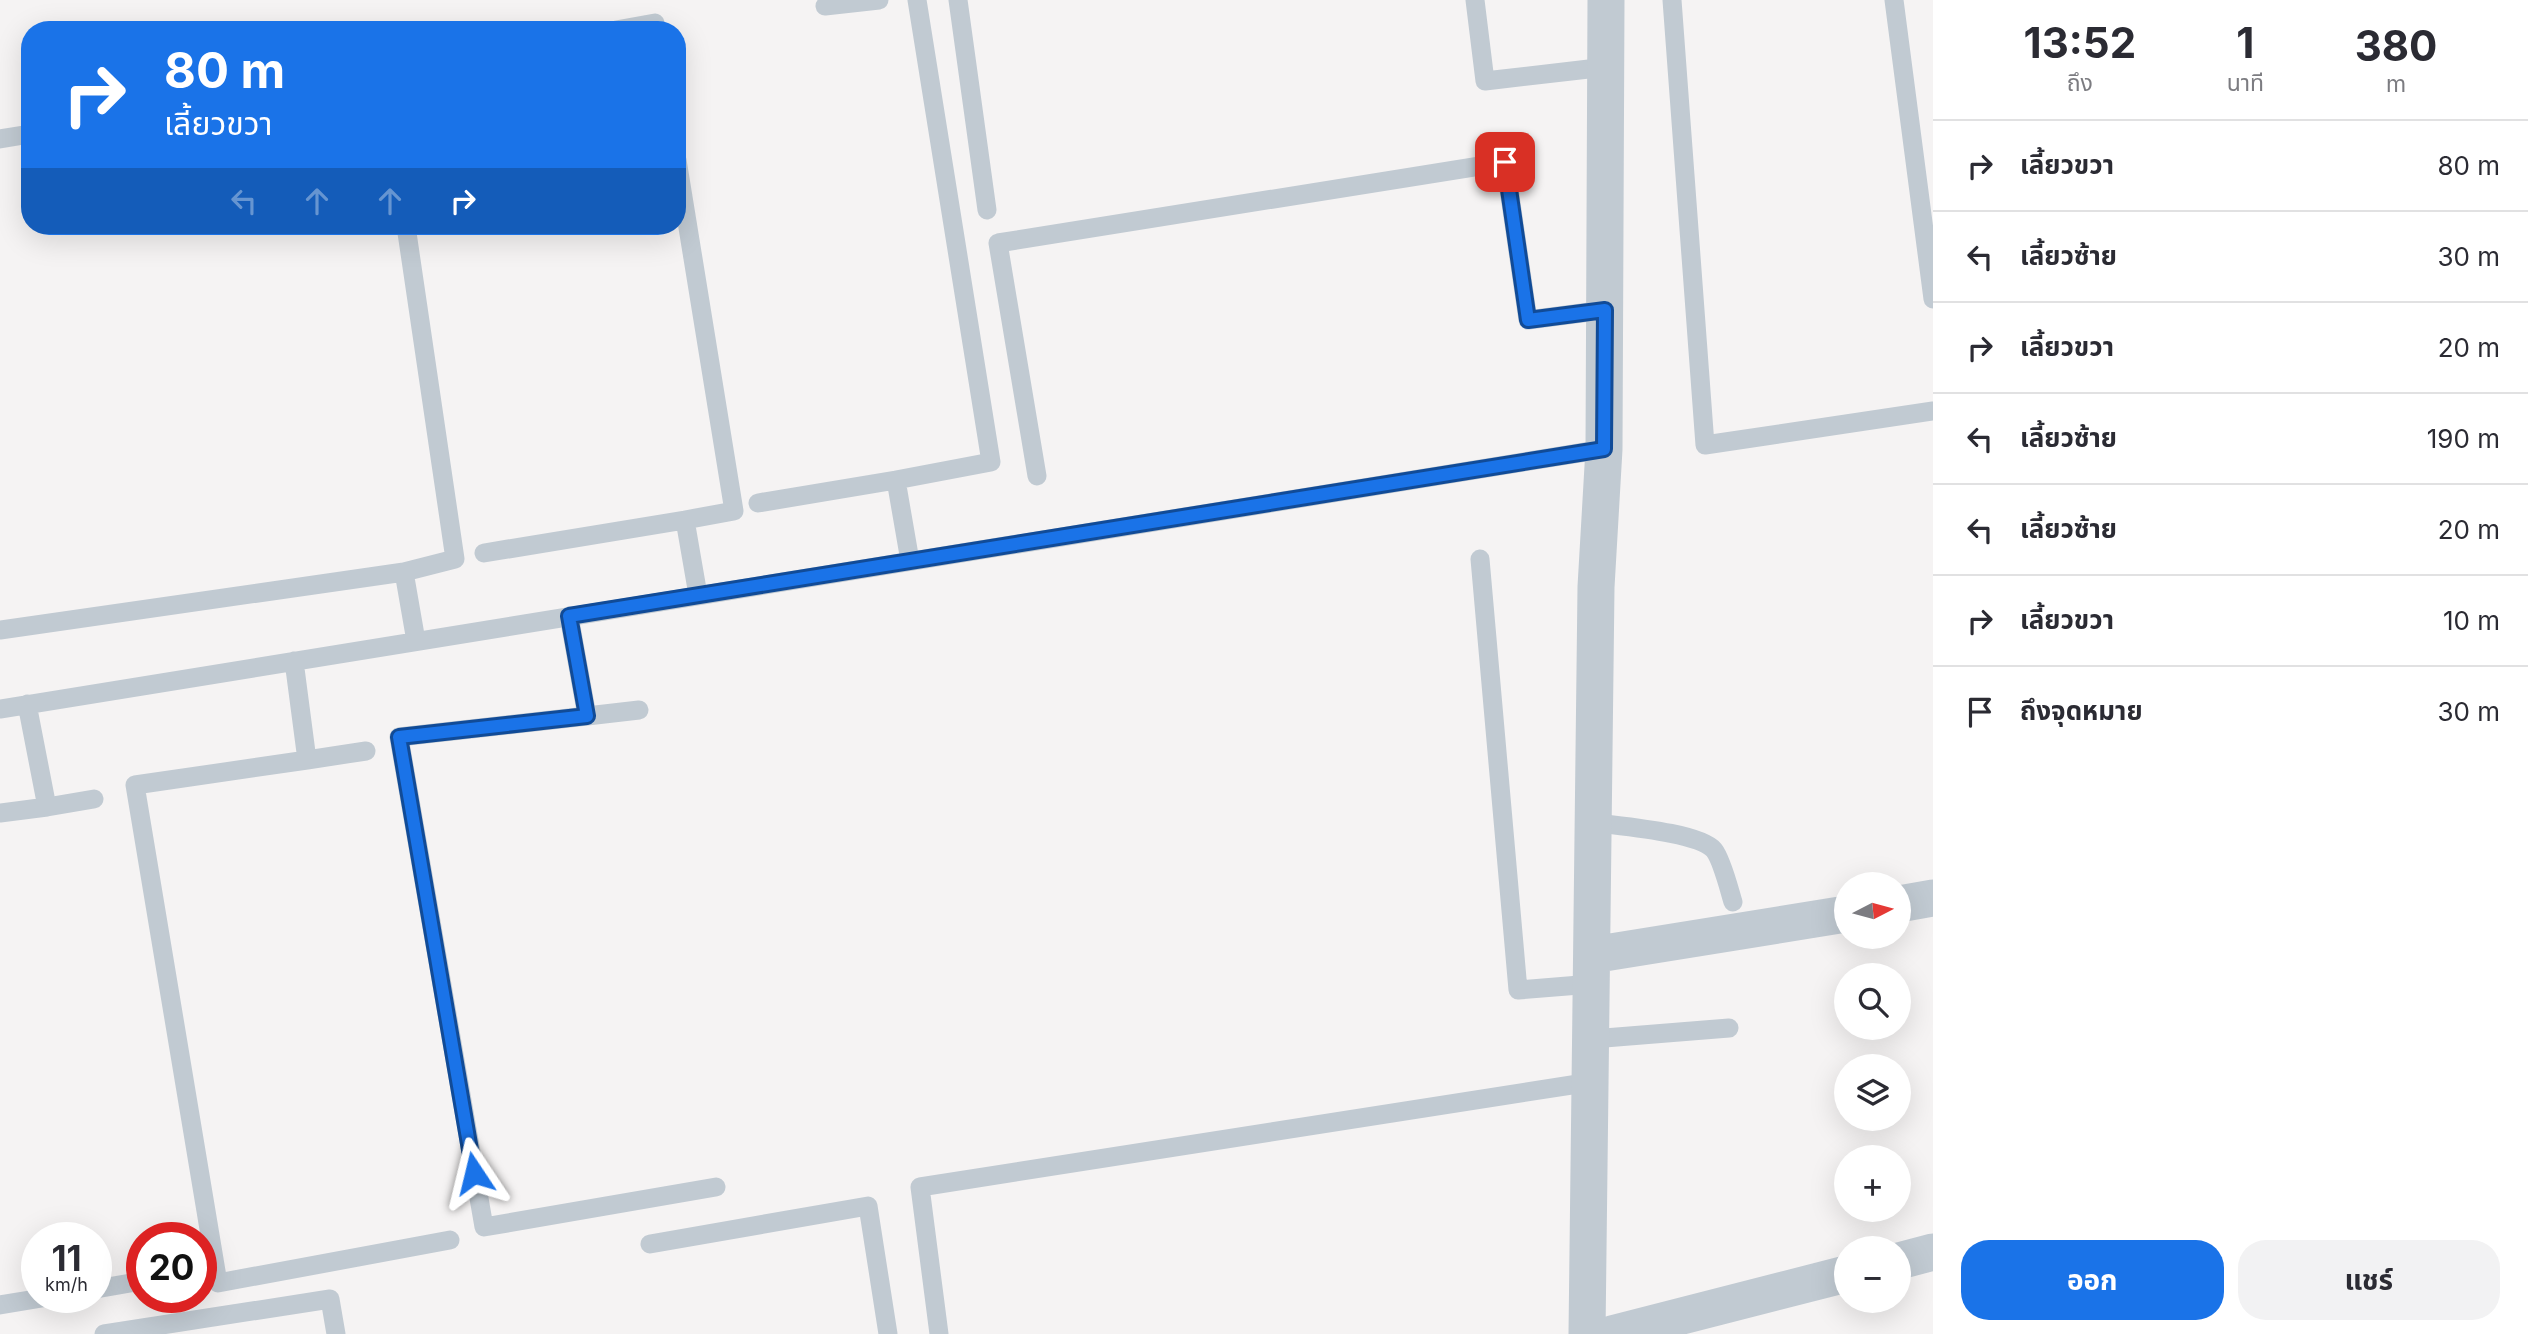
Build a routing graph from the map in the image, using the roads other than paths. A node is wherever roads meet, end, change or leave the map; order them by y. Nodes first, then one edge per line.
1 (879, 0) edge
2 (917, 0) edge
3 (958, 0) edge
4 (1475, 0) edge
5 (1606, 0) edge
6 (1672, 0) edge
7 (1894, 0) edge
8 (825, 6) dead end
9 (1606, 67) junction
10 (21, 136) edge
11 (0, 139) edge
12 (987, 210) dead end
13 (686, 215) edge
14 (407, 235) edge
15 (1933, 299) edge
16 (1605, 310) junction
17 (1933, 411) edge
18 (1604, 449) junction
19 (1037, 476) dead end
20 (896, 480) junction
21 (758, 503) dead end
22 (685, 520) junction
23 (484, 553) dead end
24 (1480, 559) dead end
25 (911, 561) junction
26 (404, 572) junction
27 (698, 595) junction
28 (569, 616) junction
29 (0, 630) edge
30 (416, 641) junction
31 (294, 661) junction
32 (27, 704) junction
33 (0, 709) edge
34 (639, 710) dead end
35 (587, 716) junction
36 (366, 751) dead end
37 (307, 760) junction
38 (94, 799) dead end
39 (47, 807) junction
40 (0, 813) edge
41 (1591, 822) junction
42 (1933, 898) edge
43 (1733, 902) dead end
44 (1911, 902) edge
45 (1834, 917) edge
46 (1592, 970) junction
47 (1729, 1028) dead end
48 (1592, 1039) junction
49 (1591, 1082) junction
50 (716, 1187) dead end
51 (450, 1240) dead end
52 (650, 1244) dead end
53 (1933, 1252) edge
54 (1911, 1258) edge
55 (1834, 1277) edge
56 (21, 1302) edge
57 (0, 1305) edge
58 (104, 1334) edge
59 (336, 1334) edge
60 (888, 1334) edge
61 (939, 1334) edge
62 (1587, 1334) edge
63 (1612, 1334) edge

1 - 8 lane
2 - 20 lane
3 - 12 lane
4 - 9 lane
5 - 9 street
6 - 17 lane
7 - 15 lane
9 - 16 street
10 - 11 lane
13 - 22 lane
14 - 26 lane
16 - 18 street
16 - 19 lane
18 - 25 lane
18 - 41 street
20 - 21 lane
20 - 25 lane
22 - 23 lane
22 - 27 lane
24 - 46 lane
25 - 27 lane
26 - 29 lane
26 - 30 lane
27 - 28 lane
28 - 30 lane
28 - 35 lane
30 - 31 lane
31 - 32 lane
31 - 37 lane
32 - 33 lane
32 - 39 lane
34 - 35 lane
35 - 50 lane
36 - 37 lane
37 - 51 lane
38 - 39 lane
39 - 40 lane
41 - 43 lane
41 - 46 street
42 - 44 street
45 - 46 street
46 - 48 street
47 - 48 lane
48 - 49 street
49 - 61 lane
49 - 62 street
52 - 60 lane
53 - 54 street
55 - 63 street
56 - 57 lane
58 - 59 lane

